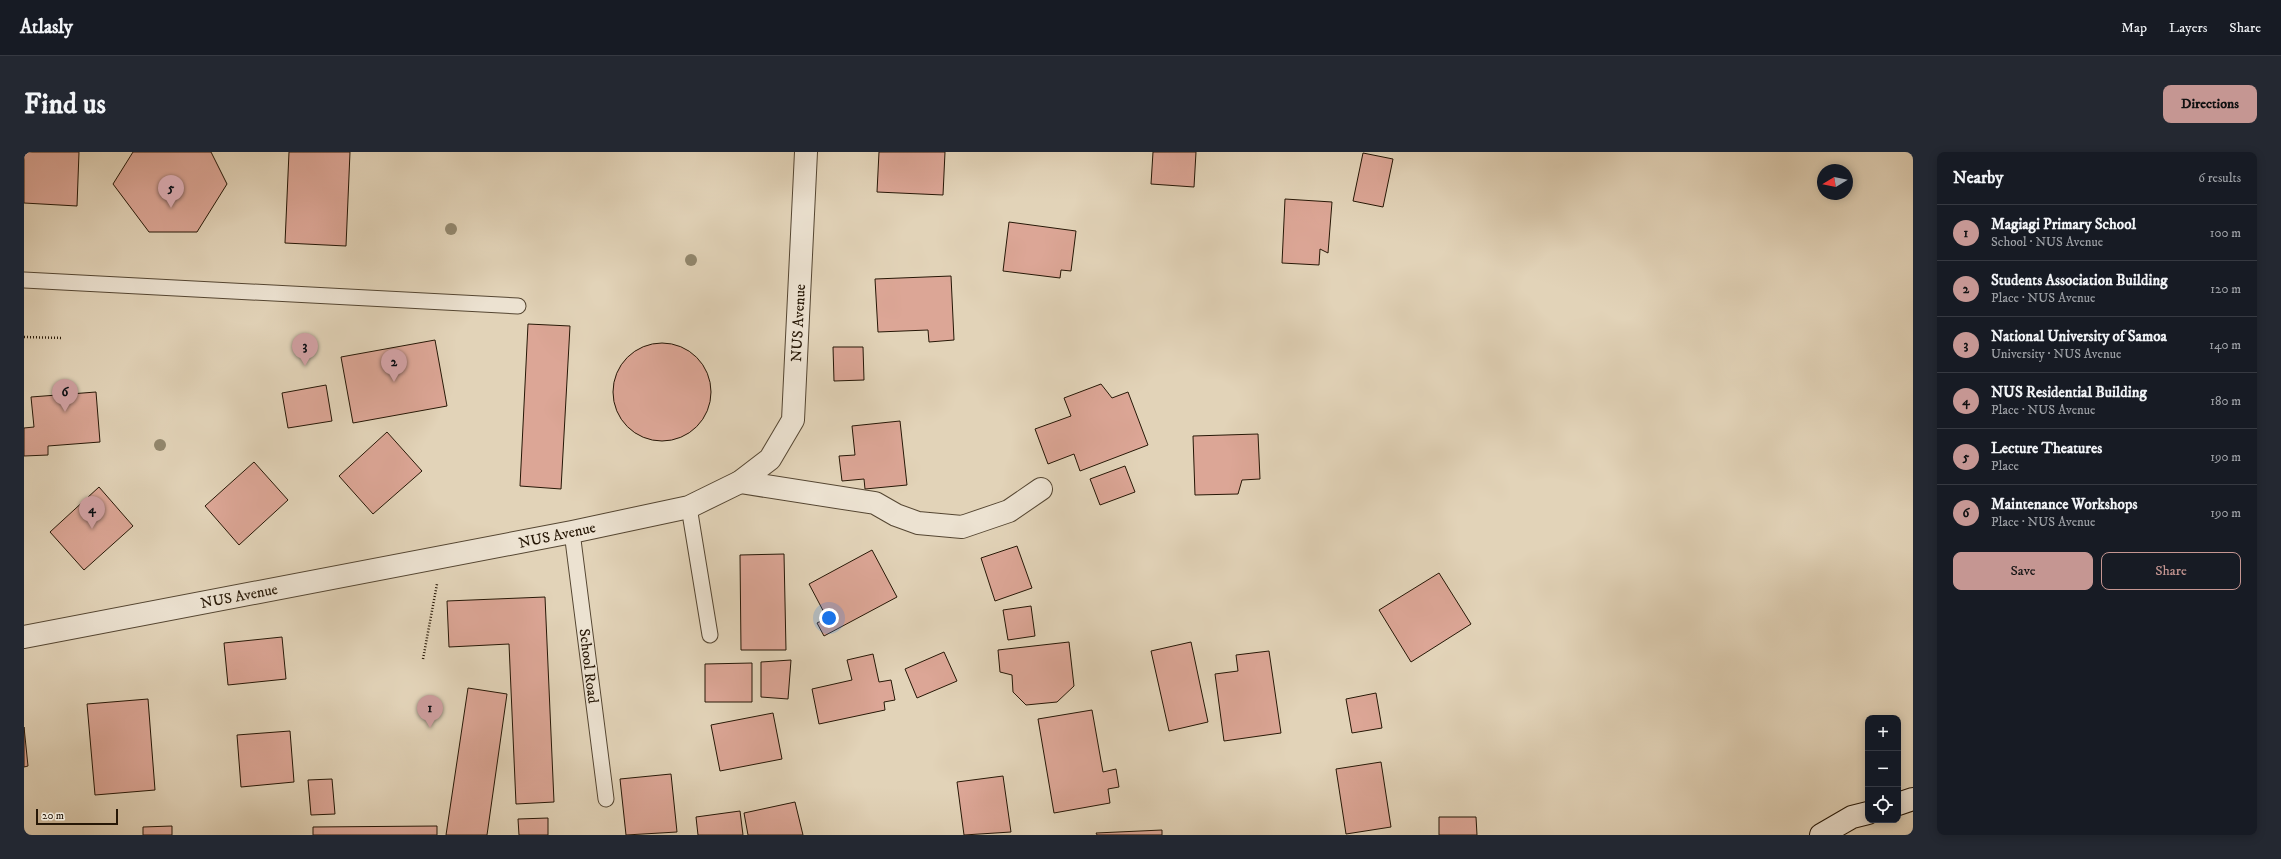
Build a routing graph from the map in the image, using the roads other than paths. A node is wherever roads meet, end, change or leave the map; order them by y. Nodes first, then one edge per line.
1 (806, 152) edge
2 (24, 280) edge
3 (518, 306) dead end
4 (740, 482) junction
5 (1041, 489) dead end
6 (689, 507) junction
7 (572, 532) junction
8 (710, 635) dead end
9 (24, 637) edge
10 (606, 799) dead end
11 (1913, 799) edge
12 (1901, 803) edge
13 (1865, 814) edge
14 (1821, 835) edge

1 - 4 street, NUS Avenue
2 - 3 lane
4 - 5 street
4 - 6 street, NUS Avenue
6 - 7 street, NUS Avenue
6 - 8 lane
7 - 9 street, NUS Avenue
7 - 10 lane, School Road
11 - 12 street
13 - 14 street

